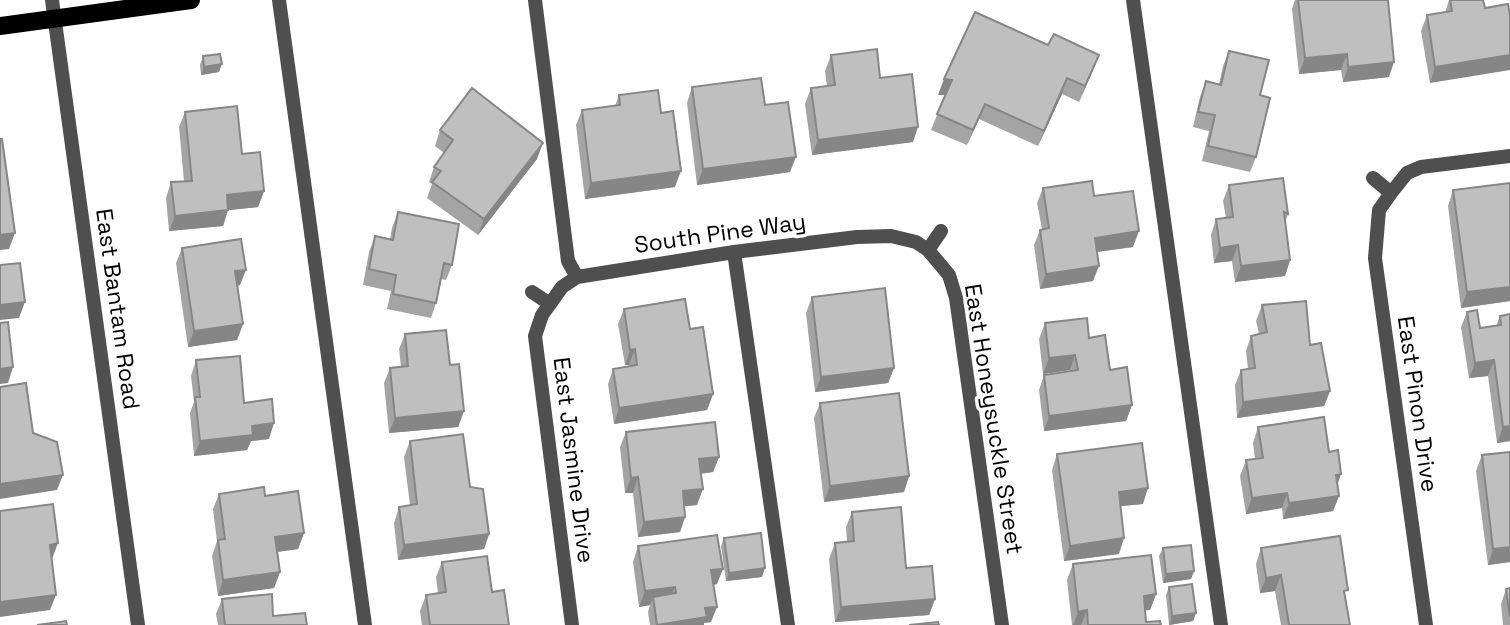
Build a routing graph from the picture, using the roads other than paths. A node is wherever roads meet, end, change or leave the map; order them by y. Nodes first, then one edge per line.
1 (191, 0) edge
2 (278, 0) edge
3 (535, 0) edge
4 (1133, 0) edge
5 (53, 9) edge
6 (0, 26) edge
7 (1510, 156) edge
8 (1373, 178) dead end
9 (1391, 193) junction
10 (941, 231) dead end
11 (928, 250) junction
12 (734, 252) junction
13 (577, 277) junction
14 (531, 292) dead end
15 (550, 304) junction
16 (138, 625) edge
17 (365, 625) edge
18 (572, 625) edge
19 (788, 625) edge
20 (1002, 625) edge
21 (1221, 625) edge
22 (1426, 625) edge

1 - 5 main road
2 - 17 street
3 - 13 street
4 - 21 street
5 - 6 main road
5 - 16 street, East Bantam Road
7 - 9 street
8 - 9 street
9 - 22 street, East Pinon Drive
10 - 11 street
11 - 12 street, South Pine Way
11 - 20 street, East Honeysuckle Street
12 - 13 street, South Pine Way
12 - 19 street
13 - 15 street
14 - 15 street
15 - 18 street, East Jasmine Drive

